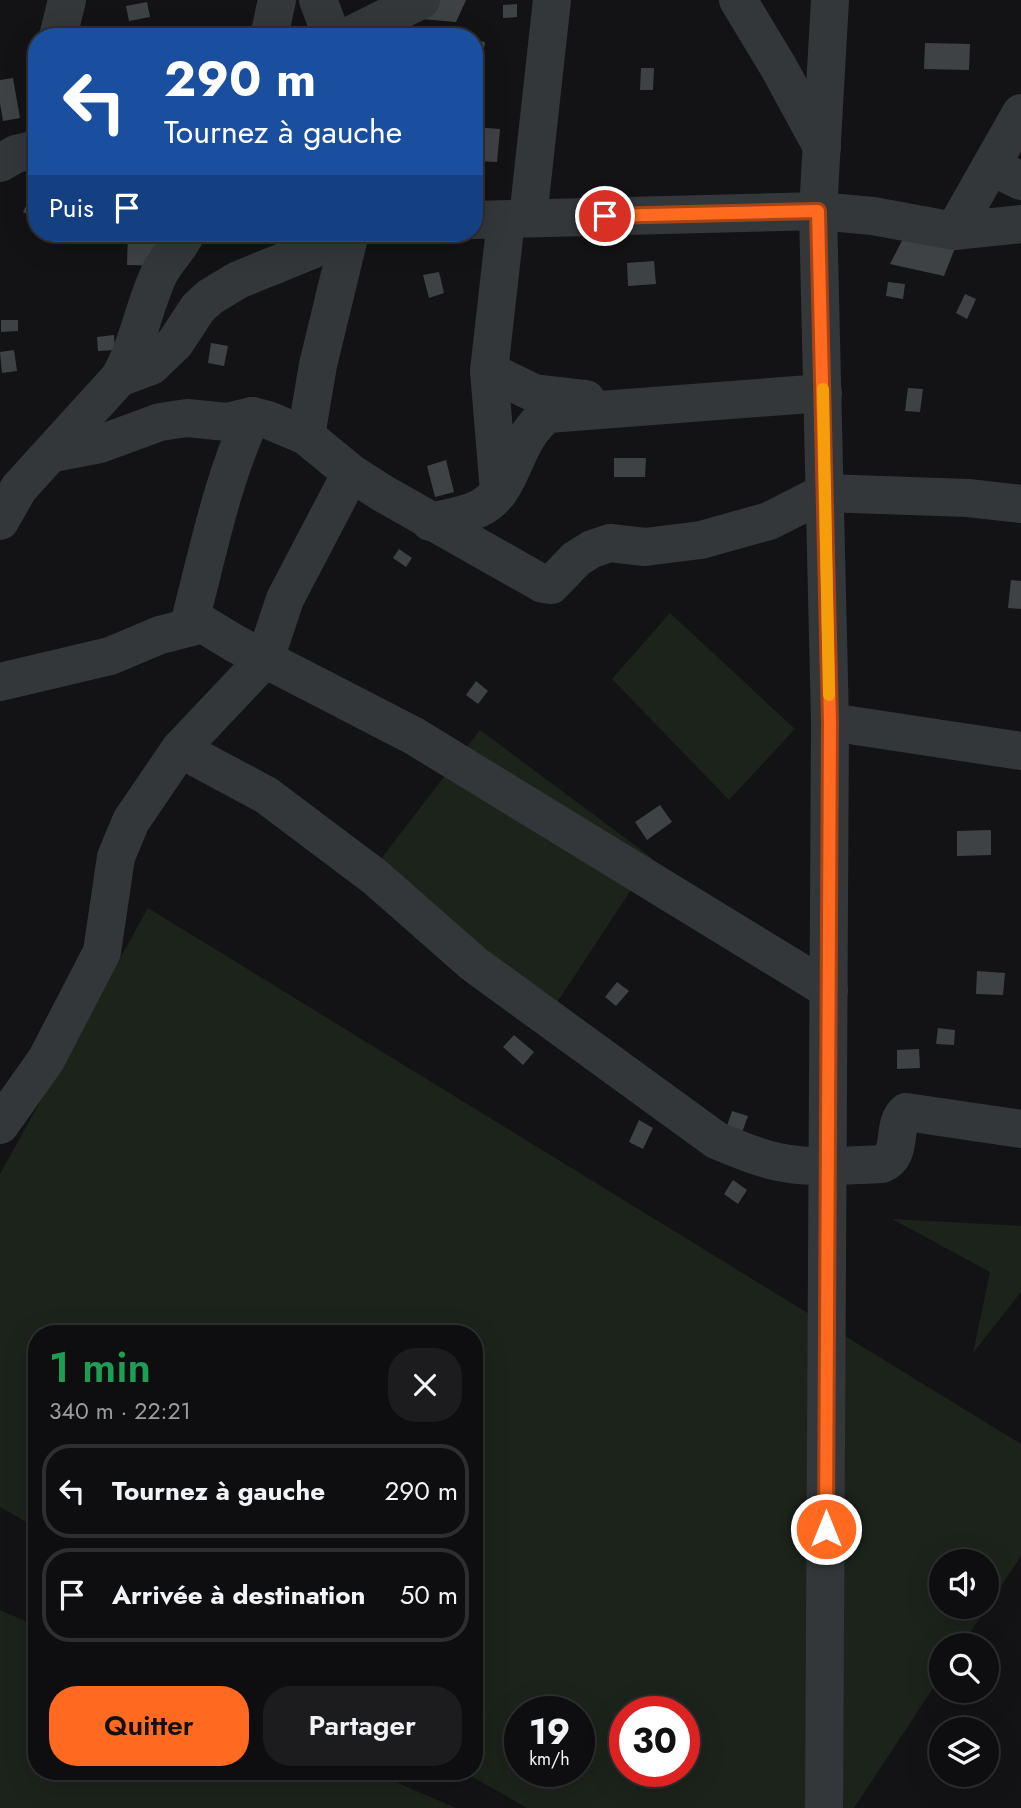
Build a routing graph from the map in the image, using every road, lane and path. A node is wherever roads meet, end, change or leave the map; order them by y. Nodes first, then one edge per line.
1 (67, 0) edge
2 (277, 0) edge
3 (318, 0) edge
4 (421, 0) edge
5 (552, 0) edge
6 (738, 0) edge
7 (830, 0) edge
8 (60, 28) edge
9 (270, 28) edge
10 (329, 28) edge
11 (365, 28) edge
12 (1021, 113) edge
13 (823, 148) junction
14 (28, 151) edge
15 (0, 163) edge
16 (1006, 174) edge
17 (818, 211) junction
18 (503, 219) edge
19 (1021, 224) edge
20 (954, 231) junction
21 (179, 242) edge
22 (325, 242) edge
23 (348, 242) edge
24 (489, 371) junction
25 (119, 379) junction
26 (823, 393) junction
27 (644, 405) junction
28 (252, 416) junction
29 (306, 436) junction
30 (53, 453) junction
31 (351, 473) junction
32 (824, 493) junction
33 (499, 495) junction
34 (1021, 504) edge
35 (0, 521) edge
36 (430, 522) junction
37 (203, 624) junction
38 (265, 659) junction
39 (0, 682) edge
40 (830, 722) junction
41 (180, 749) junction
42 (1021, 751) edge
43 (829, 990) junction
44 (0, 1125) edge
45 (1021, 1129) edge
46 (827, 1166) junction
47 (824, 1808) edge

1 - 8 street
2 - 9 street
3 - 10 street
4 - 11 street
5 - 18 street
6 - 13 street
7 - 13 street
12 - 16 street
13 - 17 street
14 - 15 street
16 - 20 street
17 - 18 street
17 - 20 street
17 - 26 street
18 - 24 street
19 - 20 street
21 - 25 street
22 - 25 street
23 - 29 street
24 - 27 street
24 - 33 street
25 - 30 street
26 - 27 street
26 - 32 street
27 - 33 street
28 - 29 street
28 - 30 street
28 - 37 street
29 - 31 street
30 - 35 street
31 - 36 street
31 - 38 street
32 - 34 street
32 - 36 street
32 - 40 street
33 - 36 street
37 - 38 street
37 - 39 street
38 - 41 street
38 - 43 street
40 - 42 street
40 - 43 street
41 - 44 street
41 - 46 street
43 - 46 street
45 - 46 street
46 - 47 street

